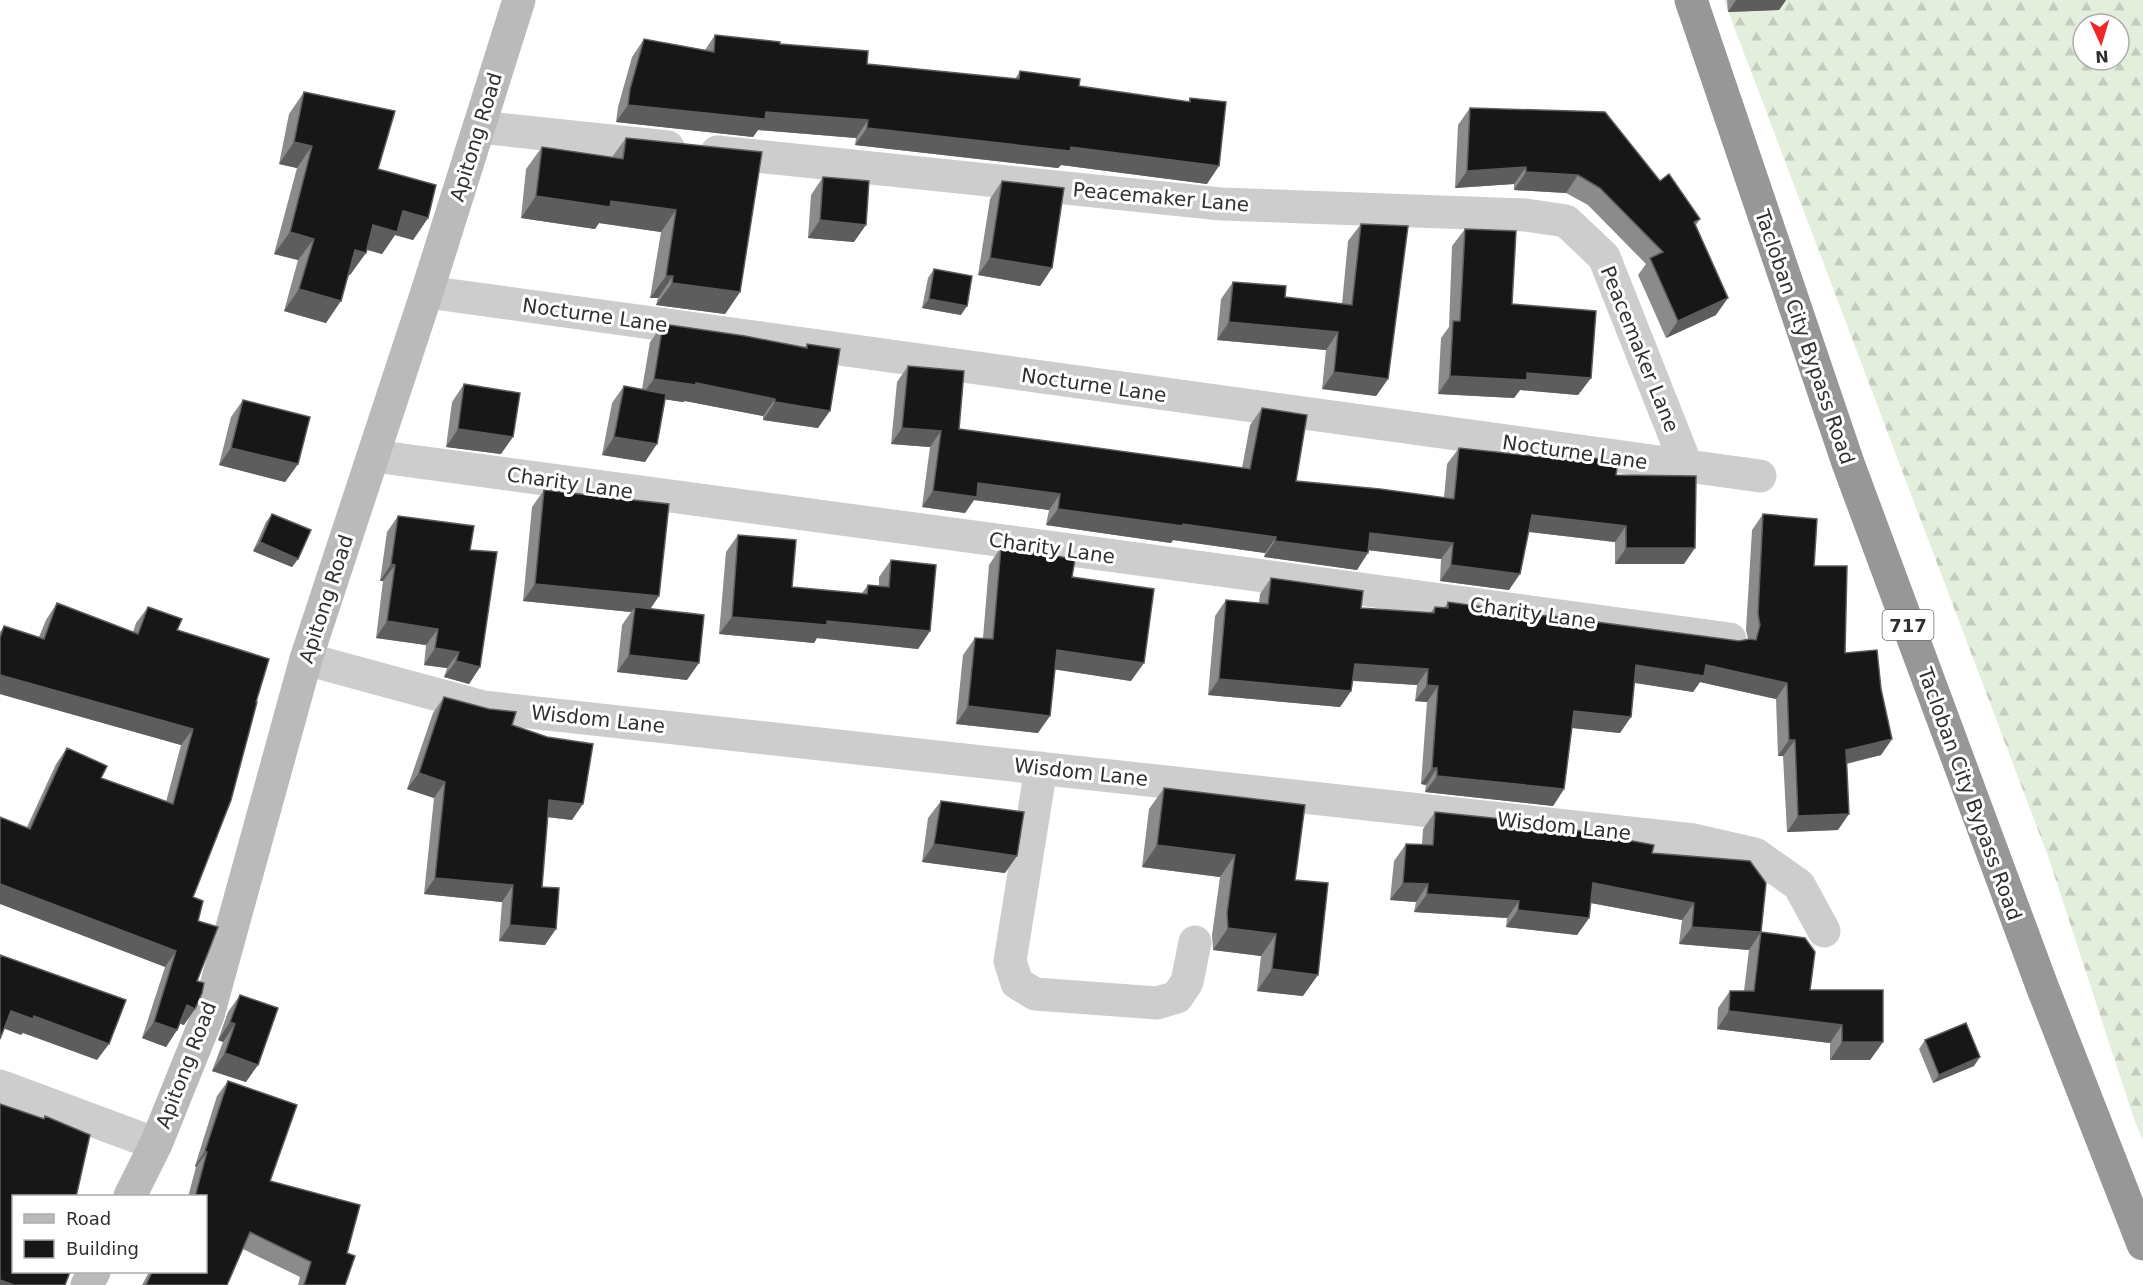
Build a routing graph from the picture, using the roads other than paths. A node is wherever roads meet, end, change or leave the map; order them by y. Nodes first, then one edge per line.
1 (519, 0) edge
2 (1690, 0) edge
3 (479, 127) junction
4 (427, 292) junction
5 (374, 456) junction
6 (1687, 467) junction
7 (1760, 476) dead end
8 (1730, 639) edge
9 (306, 659) junction
10 (1041, 768) junction
11 (1824, 930) dead end
12 (1195, 942) dead end
13 (0, 1086) edge
14 (156, 1144) junction
15 (131, 1195) edge
16 (2143, 1244) edge

1 - 3 street, Apitong Road
2 - 16 highway, Tacloban City Bypass Road / 717
3 - 4 street, Apitong Road
3 - 6 street, Peacemaker Lane
4 - 5 street, Apitong Road
4 - 6 street, Nocturne Lane
5 - 8 street, Charity Lane
5 - 9 street, Apitong Road
6 - 7 street, Nocturne Lane
9 - 10 street, Wisdom Lane
9 - 14 street, Apitong Road
10 - 11 street, Wisdom Lane
10 - 12 street
13 - 14 street
14 - 15 street, Apitong Road

